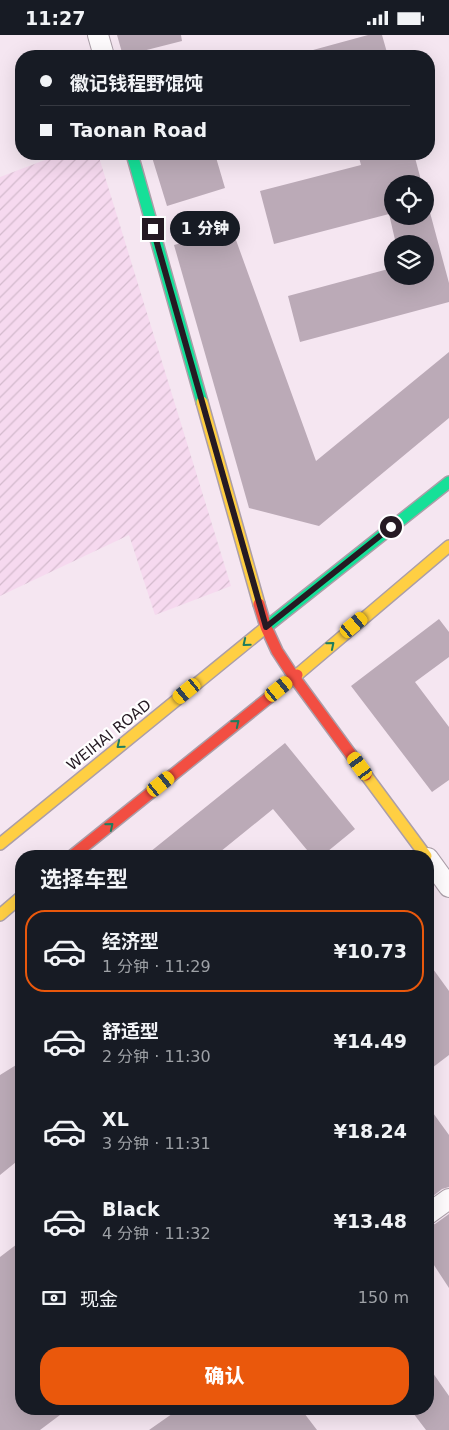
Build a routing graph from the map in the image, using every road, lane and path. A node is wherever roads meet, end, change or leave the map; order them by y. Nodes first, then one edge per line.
1 (98, 35) edge
2 (102, 50) edge
3 (134, 160) edge
4 (449, 482) edge
5 (449, 546) edge
6 (266, 627) junction
7 (294, 677) junction
8 (0, 844) edge
9 (79, 850) edge
10 (422, 850) edge
11 (434, 867) edge
12 (449, 887) edge
13 (15, 901) edge
14 (2, 909) edge
15 (449, 1199) edge
16 (434, 1210) edge

1 - 2 street
3 - 6 main road
4 - 6 main road, WEIHAI ROAD
7 -> 5 main road
6 - 7 main road
6 -> 8 main road, WEIHAI ROAD
9 -> 7 main road
7 - 10 main road
11 - 12 street
13 - 14 main road
15 - 16 street

